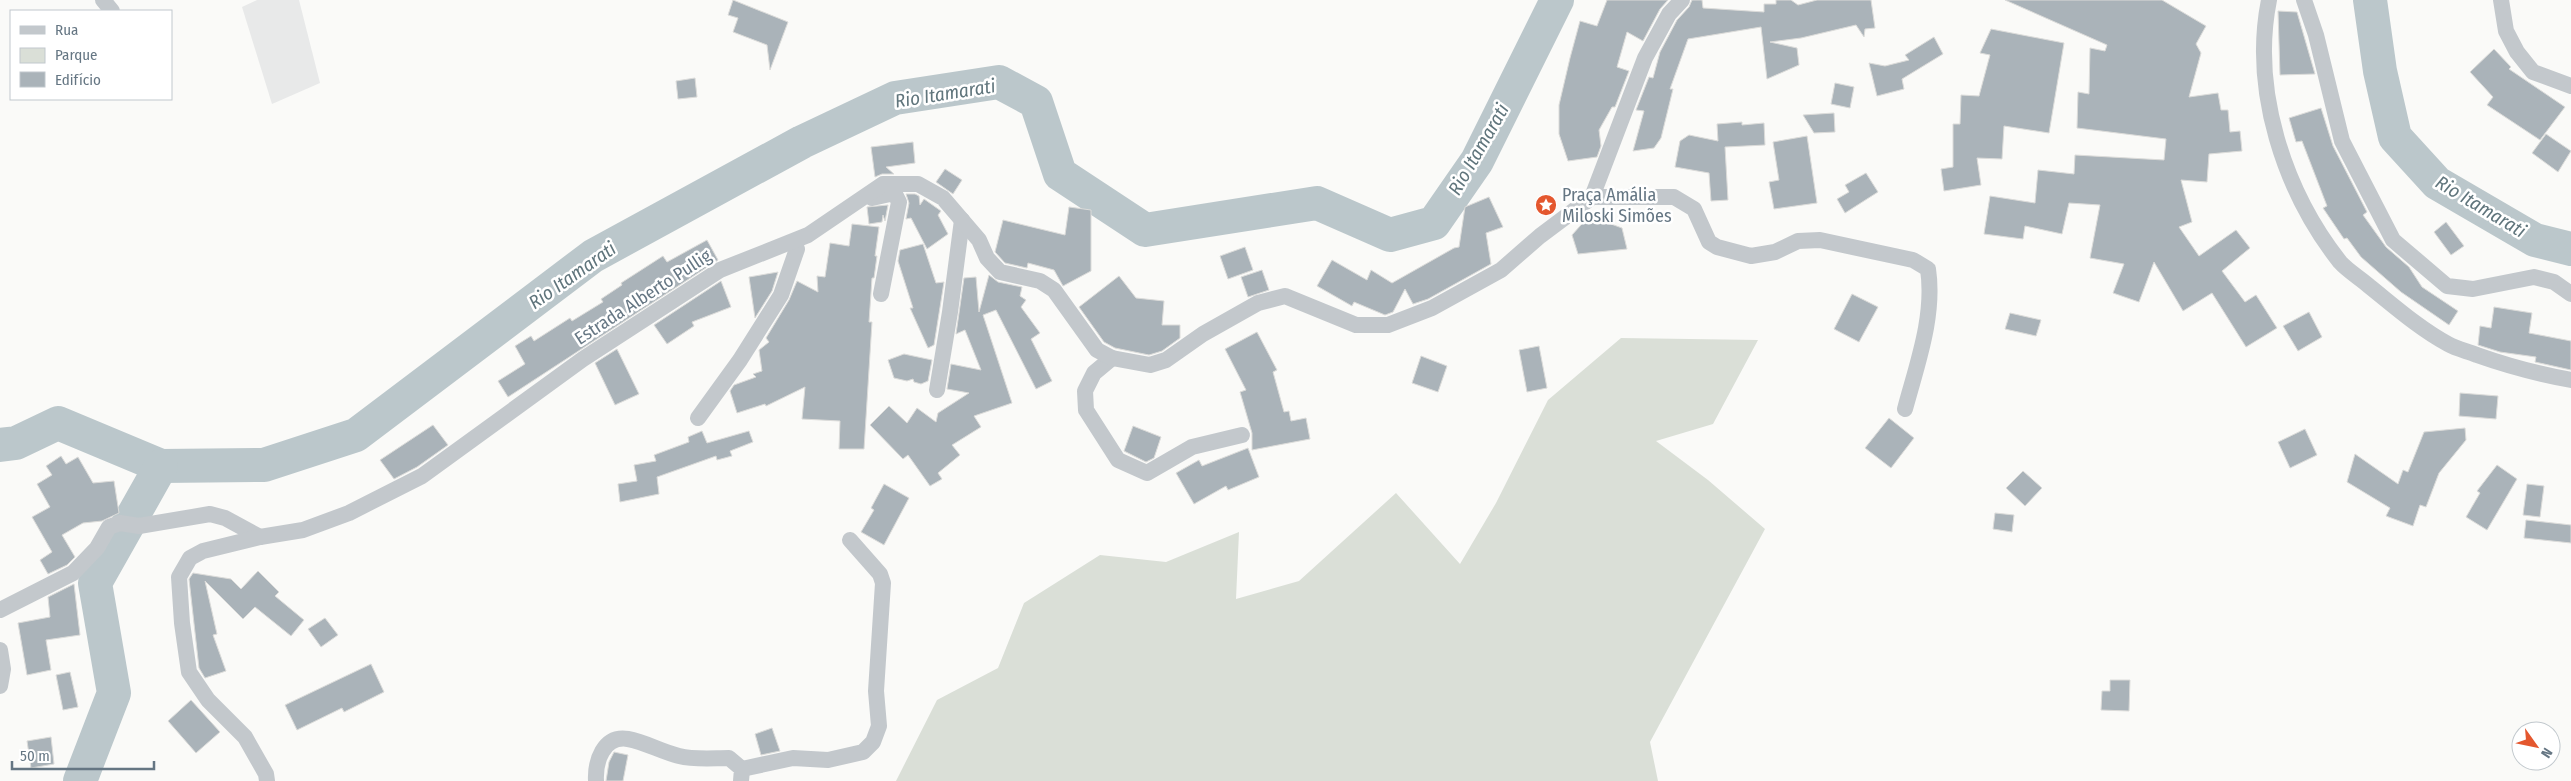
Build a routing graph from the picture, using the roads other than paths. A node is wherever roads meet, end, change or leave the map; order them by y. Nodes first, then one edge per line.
1 (102, 0) edge
2 (1682, 0) edge
3 (2270, 0) edge
4 (2304, 0) edge
5 (2501, 0) edge
6 (111, 10) edge
7 (2571, 86) edge
8 (1592, 197) junction
9 (962, 220) junction
10 (798, 249) junction
11 (720, 270) junction
12 (881, 294) dead end
13 (2571, 294) edge
14 (1112, 358) junction
15 (2571, 380) edge
16 (937, 390) dead end
17 (1905, 409) dead end
18 (698, 418) dead end
19 (1242, 434) dead end
20 (260, 537) junction
21 (850, 540) dead end
22 (0, 610) edge
23 (0, 650) edge
24 (0, 686) edge
25 (742, 775) edge
26 (267, 781) edge
27 (596, 781) edge

1 - 6 street
2 - 8 street
3 - 15 street
4 - 13 street
5 - 7 street
8 - 14 street, Estrada Alberto Pullig
8 - 17 street
9 - 11 street, Estrada Alberto Pullig
9 - 14 street, Estrada Alberto Pullig
9 - 16 street
10 - 11 street
10 - 12 street
10 - 18 street
11 - 20 street, Estrada Alberto Pullig
14 - 19 street
20 - 22 street
20 - 26 street, Estrada Alberto Pullig
21 - 25 street
23 - 24 street
25 - 27 street

